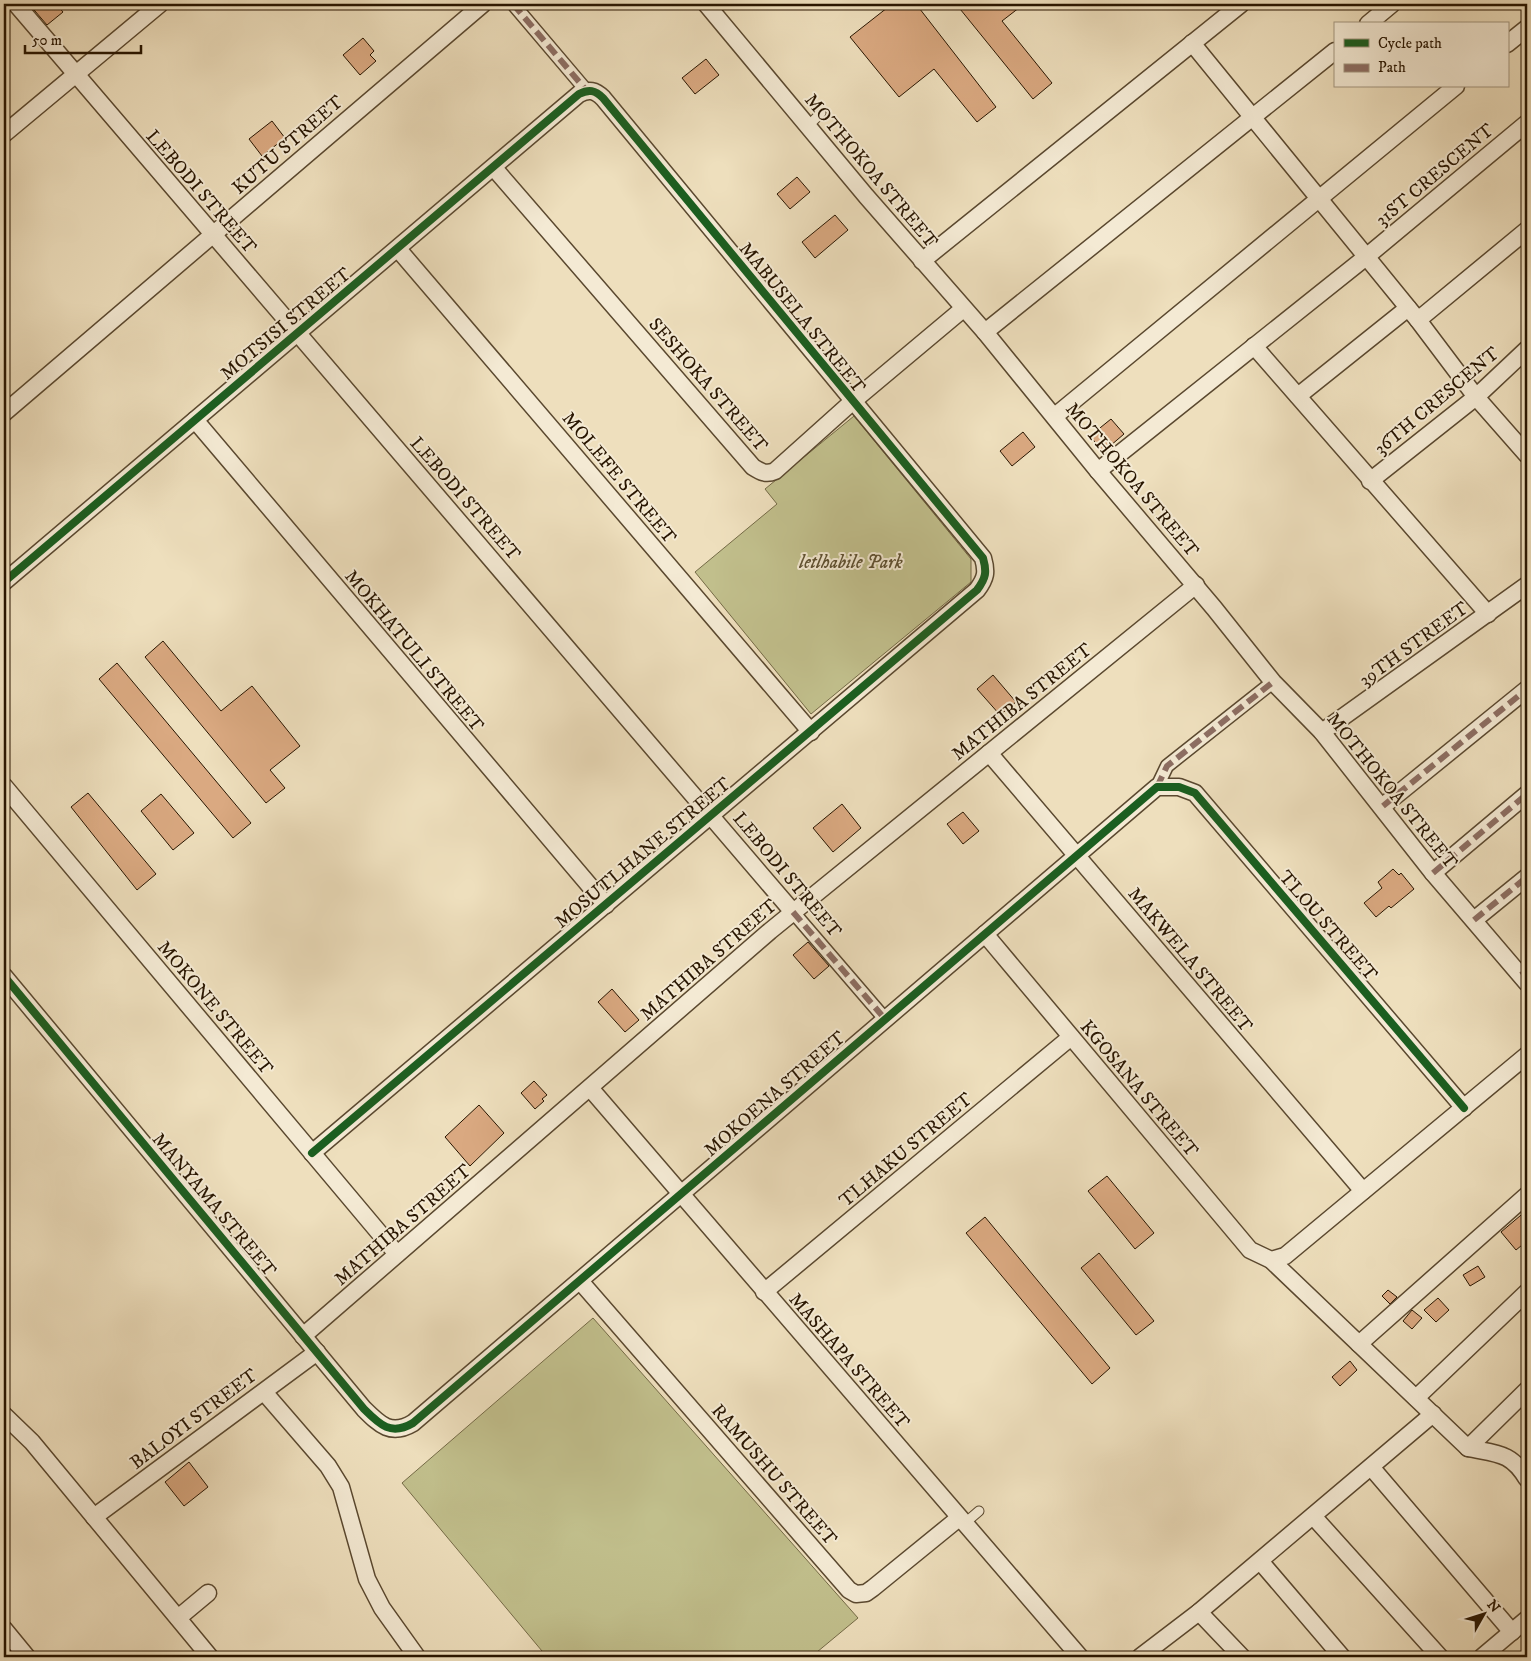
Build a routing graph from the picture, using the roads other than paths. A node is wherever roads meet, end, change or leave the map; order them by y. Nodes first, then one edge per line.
1 (16, 4) edge
2 (160, 4) edge
3 (483, 4) edge
4 (512, 4) edge
5 (1241, 4) edge
6 (1392, 4) edge
7 (710, 5) edge
8 (1370, 22) edge
9 (1527, 28) edge
10 (1508, 43) edge
11 (1192, 44) junction
12 (1334, 52) edge
13 (76, 74) junction
14 (1454, 88) edge
15 (586, 90) junction
16 (821, 113) dead end
17 (1253, 119) junction
18 (1527, 123) edge
19 (808, 126) junction
20 (4, 134) edge
21 (494, 168) junction
22 (1319, 199) junction
23 (1527, 230) edge
24 (213, 234) junction
25 (398, 248) junction
26 (1366, 257) junction
27 (922, 261) junction
28 (963, 309) junction
29 (1413, 314) junction
30 (985, 332) junction
31 (298, 333) junction
32 (1254, 346) junction
33 (1527, 349) edge
34 (1298, 396) junction
35 (1476, 397) junction
36 (852, 402) junction
37 (4, 413) edge
38 (1055, 416) junction
39 (195, 420) junction
40 (1527, 455) edge
41 (1098, 471) junction
42 (1370, 481) junction
43 (987, 572) joint
44 (4, 582) edge
45 (1196, 585) junction
46 (1527, 585) edge
47 (1488, 614) junction
48 (1273, 682) junction
49 (1527, 689) edge
50 (811, 732) junction
51 (1322, 732) junction
52 (989, 753) junction
53 (4, 786) edge
54 (1157, 787) junction
55 (1527, 794) edge
56 (1383, 806) junction
57 (711, 816) junction
58 (1077, 856) junction
59 (1433, 873) junction
60 (1527, 878) edge
61 (606, 905) junction
62 (794, 912) junction
63 (1474, 920) junction
64 (985, 934) junction
65 (4, 976) edge
66 (1525, 976) edge
67 (885, 1019) junction
68 (1071, 1037) junction
69 (1527, 1055) edge
70 (590, 1088) junction
71 (1464, 1108) junction
72 (312, 1153) junction
73 (1363, 1191) junction
74 (681, 1194) junction
75 (1527, 1196) edge
76 (397, 1254) junction
77 (1271, 1260) junction
78 (580, 1281) junction
79 (764, 1292) junction
80 (1527, 1292) edge
81 (303, 1336) junction
82 (1359, 1344) junction
83 (317, 1352) junction
84 (268, 1388) junction
85 (1527, 1390) edge
86 (1416, 1398) junction
87 (1433, 1414) junction
88 (4, 1416) edge
89 (413, 1423) joint
90 (1468, 1448) junction
91 (1371, 1467) junction
92 (1527, 1479) edge
93 (979, 1511) dead end
94 (1313, 1516) junction
95 (94, 1517) junction
96 (961, 1521) junction
97 (1260, 1561) junction
98 (208, 1593) dead end
99 (1200, 1612) junction
100 (178, 1618) junction
101 (1527, 1618) edge
102 (4, 1629) edge
103 (1512, 1632) junction
104 (27, 1657) edge
105 (210, 1657) edge
106 (417, 1657) edge
107 (1080, 1657) edge
108 (1140, 1657) edge
109 (1242, 1657) edge
110 (1342, 1657) edge
111 (1440, 1657) edge
112 (1482, 1657) edge

1 - 13 street, LEBODI STREET
2 - 13 street
3 - 24 street, KUTU STREET
4 - 15 street
5 - 11 street
6 - 8 street
7 - 19 street, MOTHOKOA STREET
9 - 10 street
11 - 17 street
11 - 27 street
12 - 17 street
13 - 20 street
13 - 24 street, LEBODI STREET
14 - 22 street
15 - 21 street, MOTSISI STREET
15 - 36 street, MABUSELA STREET
16 - 19 lane
17 - 22 street
17 - 30 street
18 - 26 street, 31ST CRESCENT
19 - 27 street, MOTHOKOA STREET
21 - 25 street, MOTSISI STREET
21 - 36 street, SESHOKA STREET
22 - 26 street
22 - 38 street
23 - 29 street
24 - 31 street, LEBODI STREET
24 - 37 street, KUTU STREET
25 - 31 street, MOTSISI STREET
25 - 50 street, MOLEFE STREET
26 - 29 street
26 - 32 street, 31ST CRESCENT
27 - 28 street, MOTHOKOA STREET
28 - 30 street, MOTHOKOA STREET
28 - 36 street, SESHOKA STREET
29 - 34 street
29 - 35 street
30 - 38 street, MOTHOKOA STREET
31 - 39 street, MOTSISI STREET
31 - 57 street, LEBODI STREET
32 - 34 street
32 - 41 street, 31ST CRESCENT
33 - 35 street, 36TH CRESCENT
34 - 42 street
35 - 40 street
35 - 42 street, 36TH CRESCENT
36 - 43 street, MABUSELA STREET
38 - 41 street, MOTHOKOA STREET
39 - 44 street, MOTSISI STREET
39 - 61 street, MOKHATULI STREET
41 - 45 street, MOTHOKOA STREET
42 - 47 street
43 - 50 street, MOSUTLHANE STREET
45 - 48 street, MOTHOKOA STREET
45 - 52 street, MATHIBA STREET
46 - 47 street, 39TH STREET
47 - 51 street, 39TH STREET
48 - 51 street, MOTHOKOA STREET
48 - 54 street
49 - 56 street
50 - 57 street, MOSUTLHANE STREET
51 - 56 street, MOTHOKOA STREET
52 - 58 street, MAKWELA STREET
52 - 62 street, MATHIBA STREET
53 - 72 street, MOKONE STREET
54 - 58 street, MOKOENA STREET
54 - 71 street, TLOU STREET
55 - 59 street
56 - 59 street, MOTHOKOA STREET
57 - 61 street, MOSUTLHANE STREET
57 - 62 street, LEBODI STREET
58 - 64 street, MOKOENA STREET
58 - 73 street, MAKWELA STREET
59 - 63 street, MOTHOKOA STREET
60 - 63 street
61 - 72 street, MOSUTLHANE STREET
62 - 67 street, LEBODI STREET
62 - 70 street, MATHIBA STREET
63 - 66 street, MOTHOKOA STREET
64 - 67 street, MOKOENA STREET
64 - 68 street, KGOSANA STREET
65 - 81 street, MANYAMA STREET
67 - 74 street, MOKOENA STREET
68 - 77 street, KGOSANA STREET
68 - 79 street, TLHAKU STREET
69 - 71 street
70 - 74 street, MASHAPA STREET
70 - 76 street, MATHIBA STREET
71 - 73 street
72 - 76 street, MOKONE STREET
73 - 77 street
74 - 78 street, MOKOENA STREET
74 - 79 street, MASHAPA STREET
75 - 82 street
76 - 81 street, MATHIBA STREET
77 - 82 street, KGOSANA STREET
78 - 89 street, MOKOENA STREET
78 - 96 street, RAMUSHU STREET
79 - 96 street, MASHAPA STREET
80 - 86 street
81 - 83 street, MANYAMA STREET
82 - 86 street, KGOSANA STREET
83 - 84 street, BALOYI STREET
83 - 89 street, MANYAMA STREET
84 - 95 street, BALOYI STREET
84 - 106 street
85 - 90 street
86 - 87 street, KGOSANA STREET
87 - 90 street, KGOSANA STREET
87 - 91 street
88 - 95 street
90 - 92 street
91 - 94 street
91 - 103 street
93 - 96 lane
94 - 97 street
94 - 111 street
95 - 100 street
96 - 107 street, MASHAPA STREET
97 - 99 street
97 - 110 street
98 - 100 street
99 - 108 street
99 - 109 street
100 - 105 street
101 - 103 street
102 - 104 street
103 - 112 street

